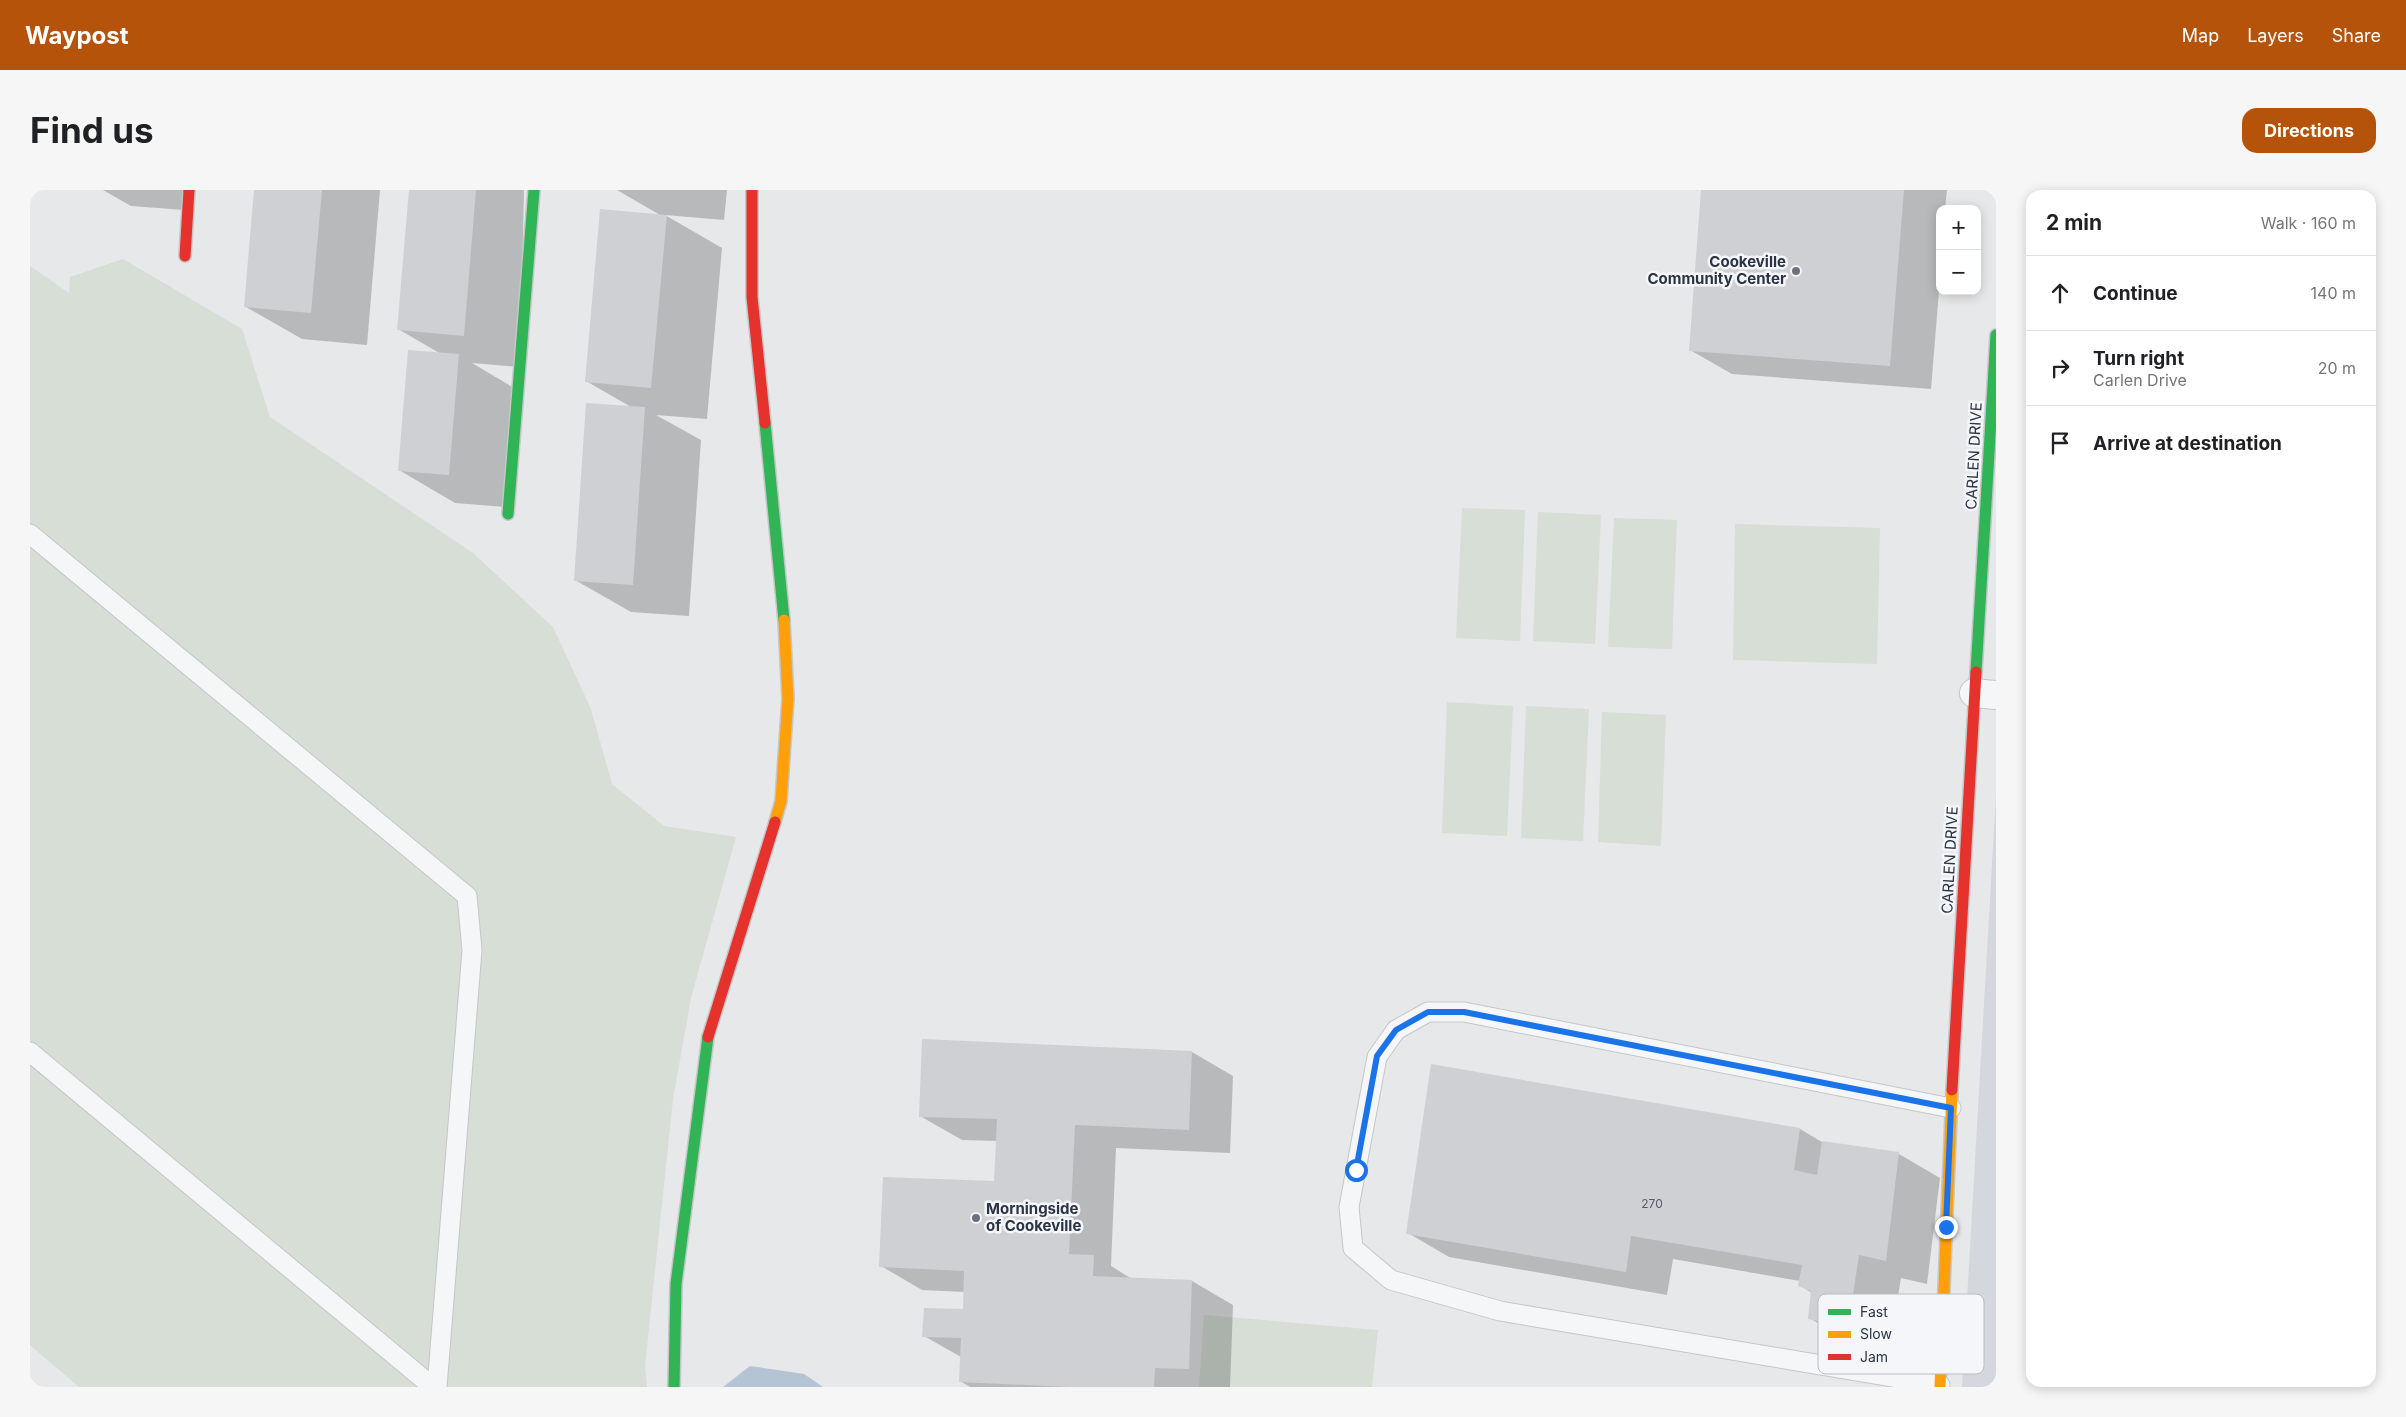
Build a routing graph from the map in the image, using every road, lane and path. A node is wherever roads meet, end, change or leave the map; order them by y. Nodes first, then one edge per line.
1 (189, 190) edge
2 (534, 190) edge
3 (752, 190) edge
4 (185, 256) dead end
5 (1996, 335) edge
6 (508, 514) dead end
7 (30, 534) edge
8 (1985, 694) edge
9 (30, 1052) edge
10 (1951, 1108) junction
11 (1944, 1294) edge
12 (1818, 1365) edge
13 (1870, 1374) edge
14 (1940, 1386) edge
15 (433, 1387) edge
16 (437, 1387) edge
17 (674, 1387) edge

1 - 4 street
2 - 6 street
3 - 17 street
5 - 8 street, CARLEN DRIVE
7 - 16 lane
8 - 10 street, CARLEN DRIVE
9 - 15 lane
10 - 11 street, CARLEN DRIVE
10 - 12 lane
13 - 14 lane

